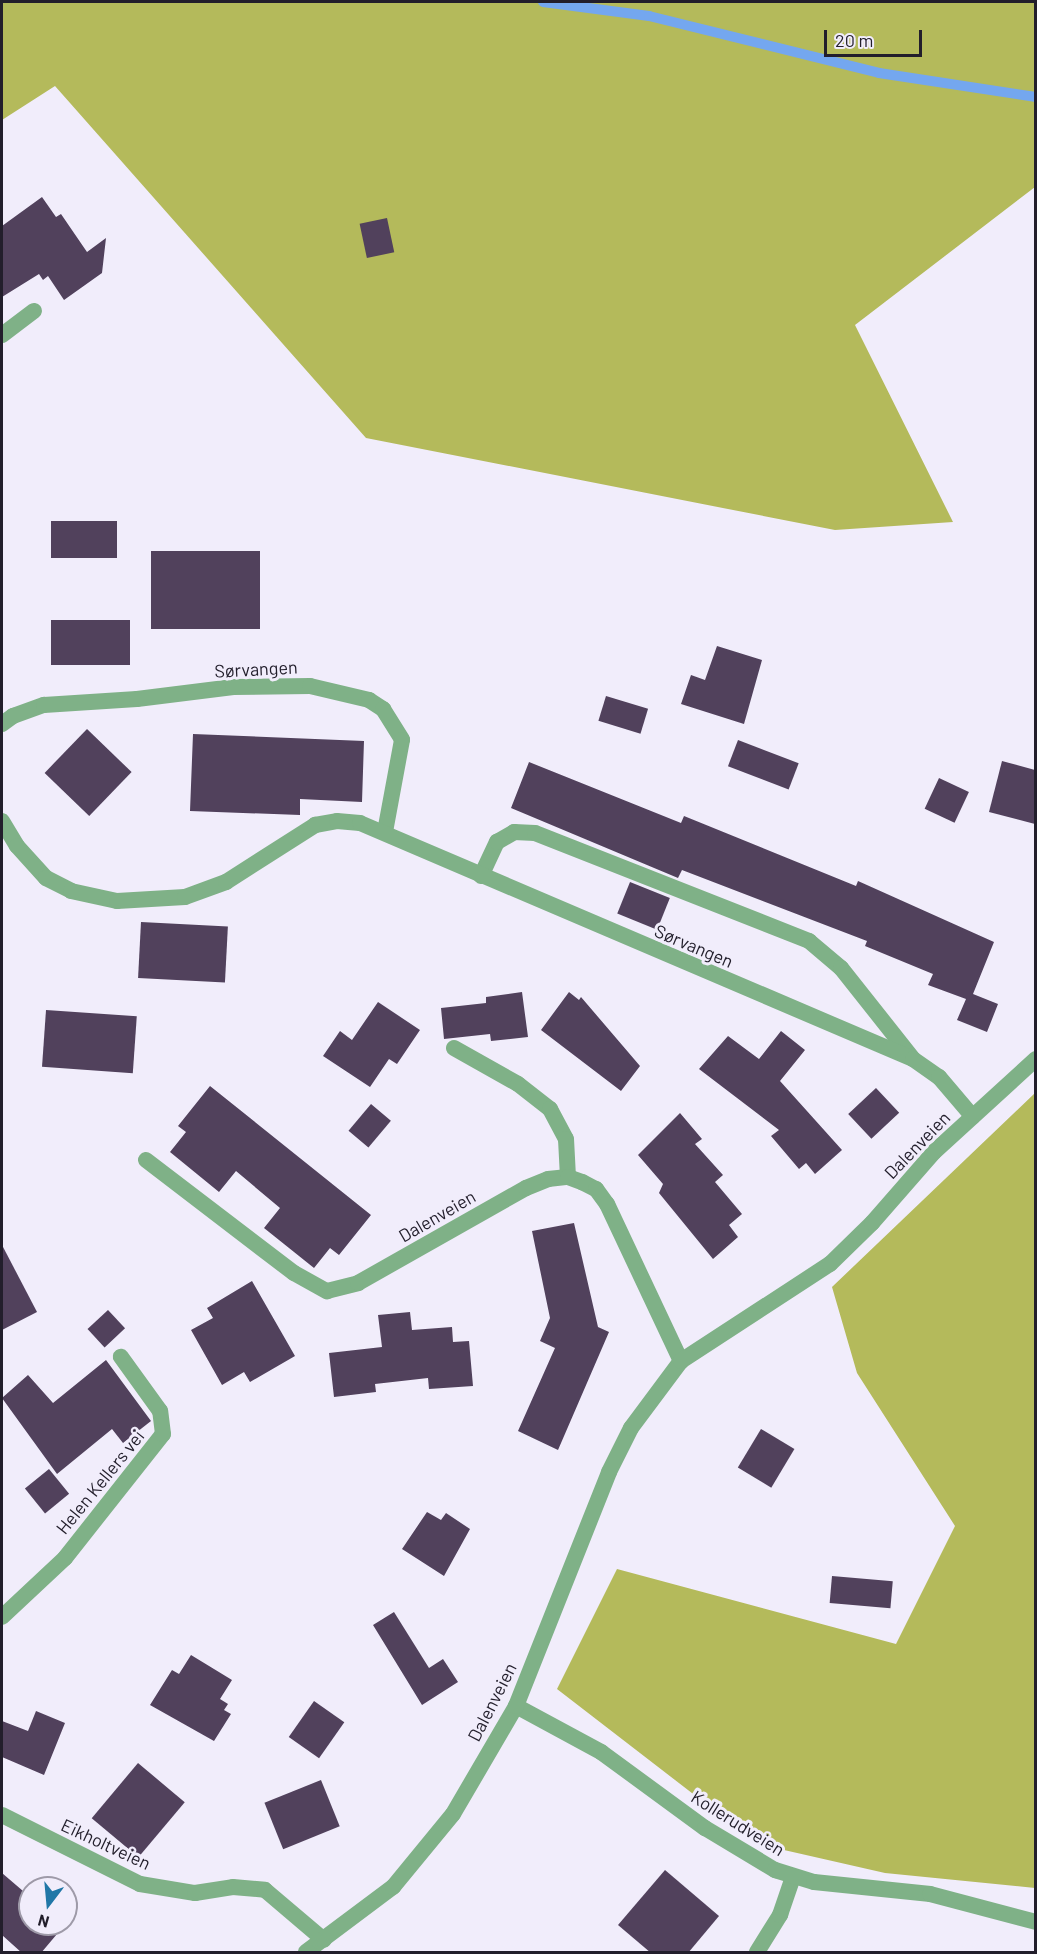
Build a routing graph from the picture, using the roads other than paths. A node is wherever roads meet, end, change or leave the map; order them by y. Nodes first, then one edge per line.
1 (34, 311) dead end
2 (2, 335) edge
3 (2, 724) edge
4 (2, 821) edge
5 (385, 832) junction
6 (481, 876) junction
7 (454, 1048) dead end
8 (913, 1059) junction
9 (1035, 1059) edge
10 (973, 1117) junction
11 (146, 1160) dead end
12 (568, 1177) junction
13 (121, 1357) dead end
14 (681, 1361) junction
15 (2, 1617) edge
16 (516, 1706) junction
17 (2, 1815) edge
18 (793, 1877) junction
19 (1035, 1922) edge
20 (324, 1940) junction
21 (306, 1953) edge
22 (757, 1953) edge

1 - 2 street
3 - 5 street, Sørvangen
4 - 5 street, Sørvangen
5 - 6 street, Sørvangen
6 - 8 street, Sørvangen
6 - 8 street
7 - 12 street
8 - 10 street, Sørvangen
9 - 10 street, Dalenveien
10 - 14 street, Dalenveien
11 - 12 street, Dalenveien
12 - 14 street
13 - 15 street, Helen Kellers vei
14 - 16 street, Dalenveien
16 - 18 street, Kollerudveien
16 - 20 street, Dalenveien
17 - 20 street, Eikholtveien
18 - 19 street, Kollerudveien
18 - 22 street
20 - 21 street, Dalenveien

